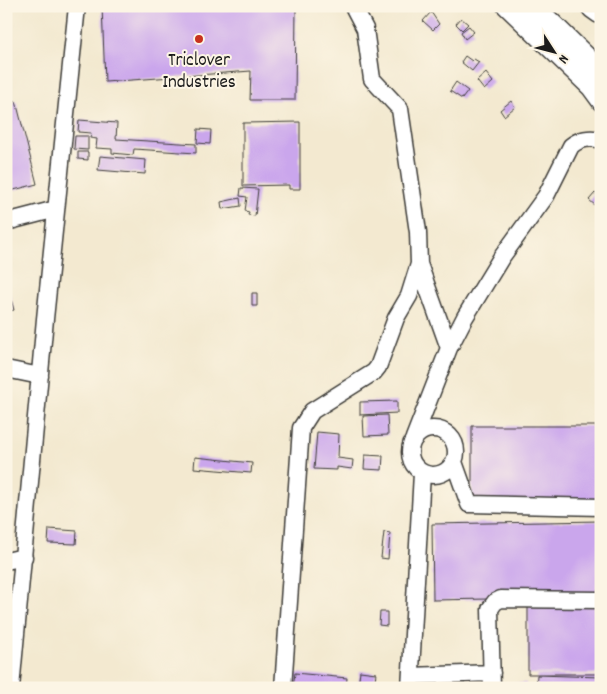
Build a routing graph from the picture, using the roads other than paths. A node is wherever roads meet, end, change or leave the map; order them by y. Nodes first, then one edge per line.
1 (77, 6) edge
2 (353, 6) edge
3 (505, 6) edge
4 (530, 6) edge
5 (594, 6) edge
6 (601, 11) edge
7 (601, 75) edge
8 (601, 103) edge
9 (601, 140) edge
10 (56, 208) junction
11 (6, 222) edge
12 (418, 264) junction
13 (449, 348) junction
14 (6, 369) edge
15 (40, 376) junction
16 (414, 438) junction
17 (454, 462) junction
18 (422, 473) junction
19 (601, 507) edge
20 (24, 557) junction
21 (6, 561) edge
22 (601, 600) edge
23 (492, 680) edge
24 (410, 682) edge
25 (11, 688) edge
26 (283, 688) edge

1 - 10 lane
2 - 12 lane
3 - 8 lane
4 - 7 highway
5 - 6 highway
9 - 13 lane
10 - 11 lane
10 - 15 lane
12 - 13 lane
12 - 26 lane
13 - 16 lane
14 - 15 lane
15 - 20 lane
16 - 17 lane
16 - 18 lane
17 - 18 lane
17 - 19 lane
18 - 24 lane
20 - 21 lane
20 - 25 lane
22 - 23 lane
23 - 24 lane

